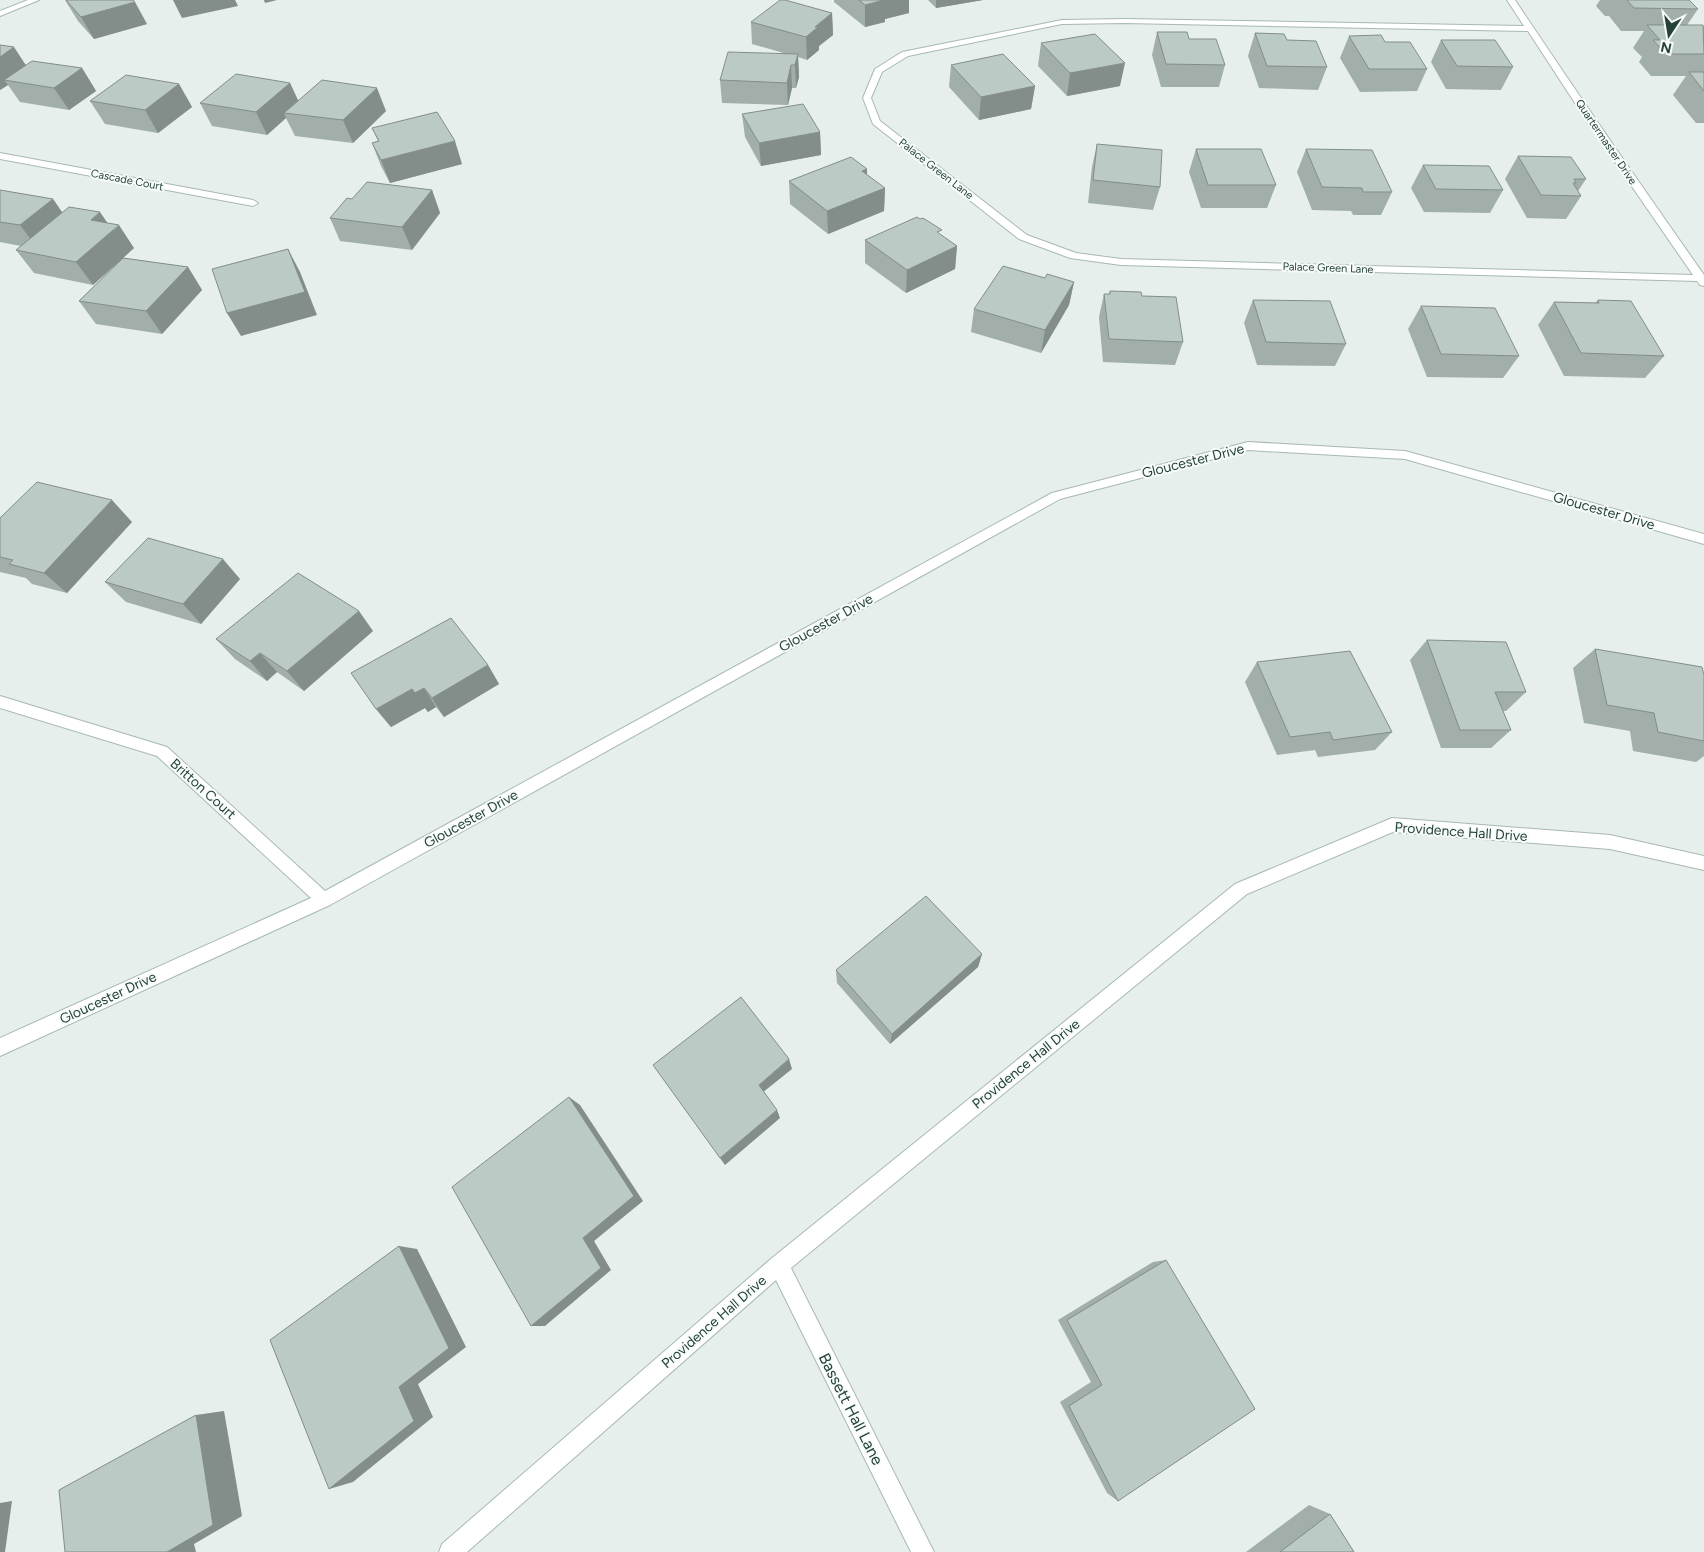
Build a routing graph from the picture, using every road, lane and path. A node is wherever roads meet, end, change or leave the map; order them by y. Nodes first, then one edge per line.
1 (34, 0) edge
2 (1512, 0) edge
3 (0, 14) edge
4 (1532, 29) junction
5 (0, 156) edge
6 (253, 204) dead end
7 (1702, 280) edge
8 (1704, 539) edge
9 (0, 702) edge
10 (1704, 863) edge
11 (324, 900) junction
12 (0, 1048) edge
13 (779, 1265) junction
14 (450, 1552) edge
15 (923, 1552) edge

1 - 3 street
2 - 4 street, Quartermaster Drive
4 - 7 street, Quartermaster Drive
4 - 7 street, Palace Green Lane
5 - 6 street, Cascade Court
8 - 11 street, Gloucester Drive
9 - 11 street, Britton Court
10 - 13 street, Providence Hall Drive
11 - 12 street, Gloucester Drive
13 - 14 street, Providence Hall Drive
13 - 15 street, Bassett Hall Lane

